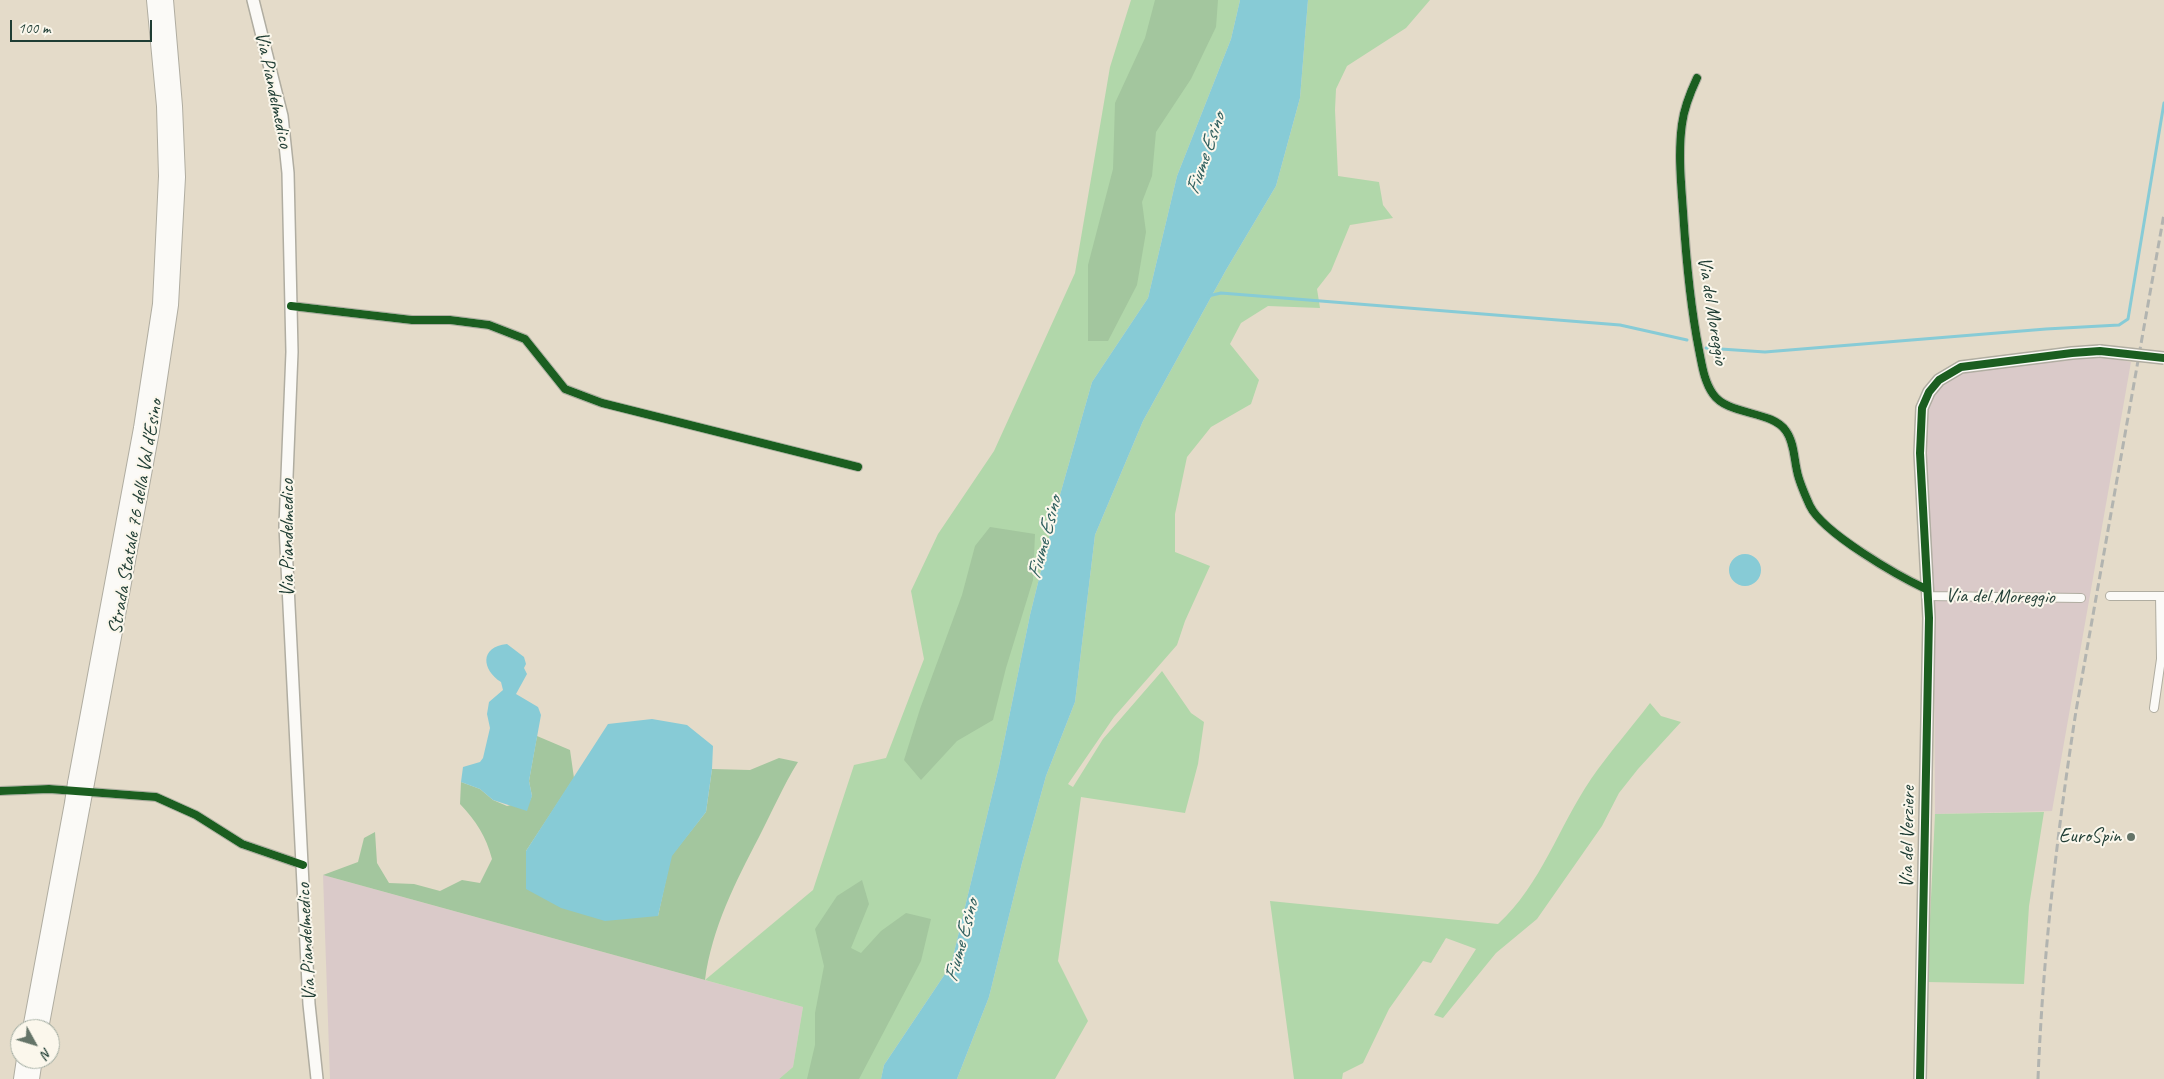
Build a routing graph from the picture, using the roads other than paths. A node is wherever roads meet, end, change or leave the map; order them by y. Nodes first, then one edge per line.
1 (154, 0) edge
2 (166, 0) edge
3 (253, 0) edge
4 (1697, 78) dead end
5 (291, 306) junction
6 (2164, 358) edge
7 (858, 467) dead end
8 (1926, 592) junction
9 (2110, 596) dead end
10 (2162, 596) edge
11 (2081, 598) dead end
12 (2154, 708) dead end
13 (81, 783) junction
14 (0, 791) edge
15 (78, 804) junction
16 (302, 865) junction
17 (32, 1019) edge
18 (43, 1019) edge
19 (317, 1079) edge
20 (1920, 1079) edge

1 - 13 highway, Strada Statale 76 della Val d'Esino
2 - 13 highway, Strada Statale 76 della Val d'Esino
3 - 5 main road, Via Piandelmedico
4 - 8 street, Via del Moreggio
5 - 7 street
5 - 16 main road, Via Piandelmedico
6 - 8 main road, Via del Moreggio, bridge
8 - 11 street, Via del Moreggio
8 - 20 main road, Via del Verziere
9 - 10 street
10 - 12 street
13 - 15 highway, Strada Statale 76 della Val d'Esino, bridge
14 - 16 street
15 - 17 highway, Strada Statale 76 della Val d'Esino
15 - 18 highway, Strada Statale 76 della Val d'Esino
16 - 19 main road, Via Piandelmedico

